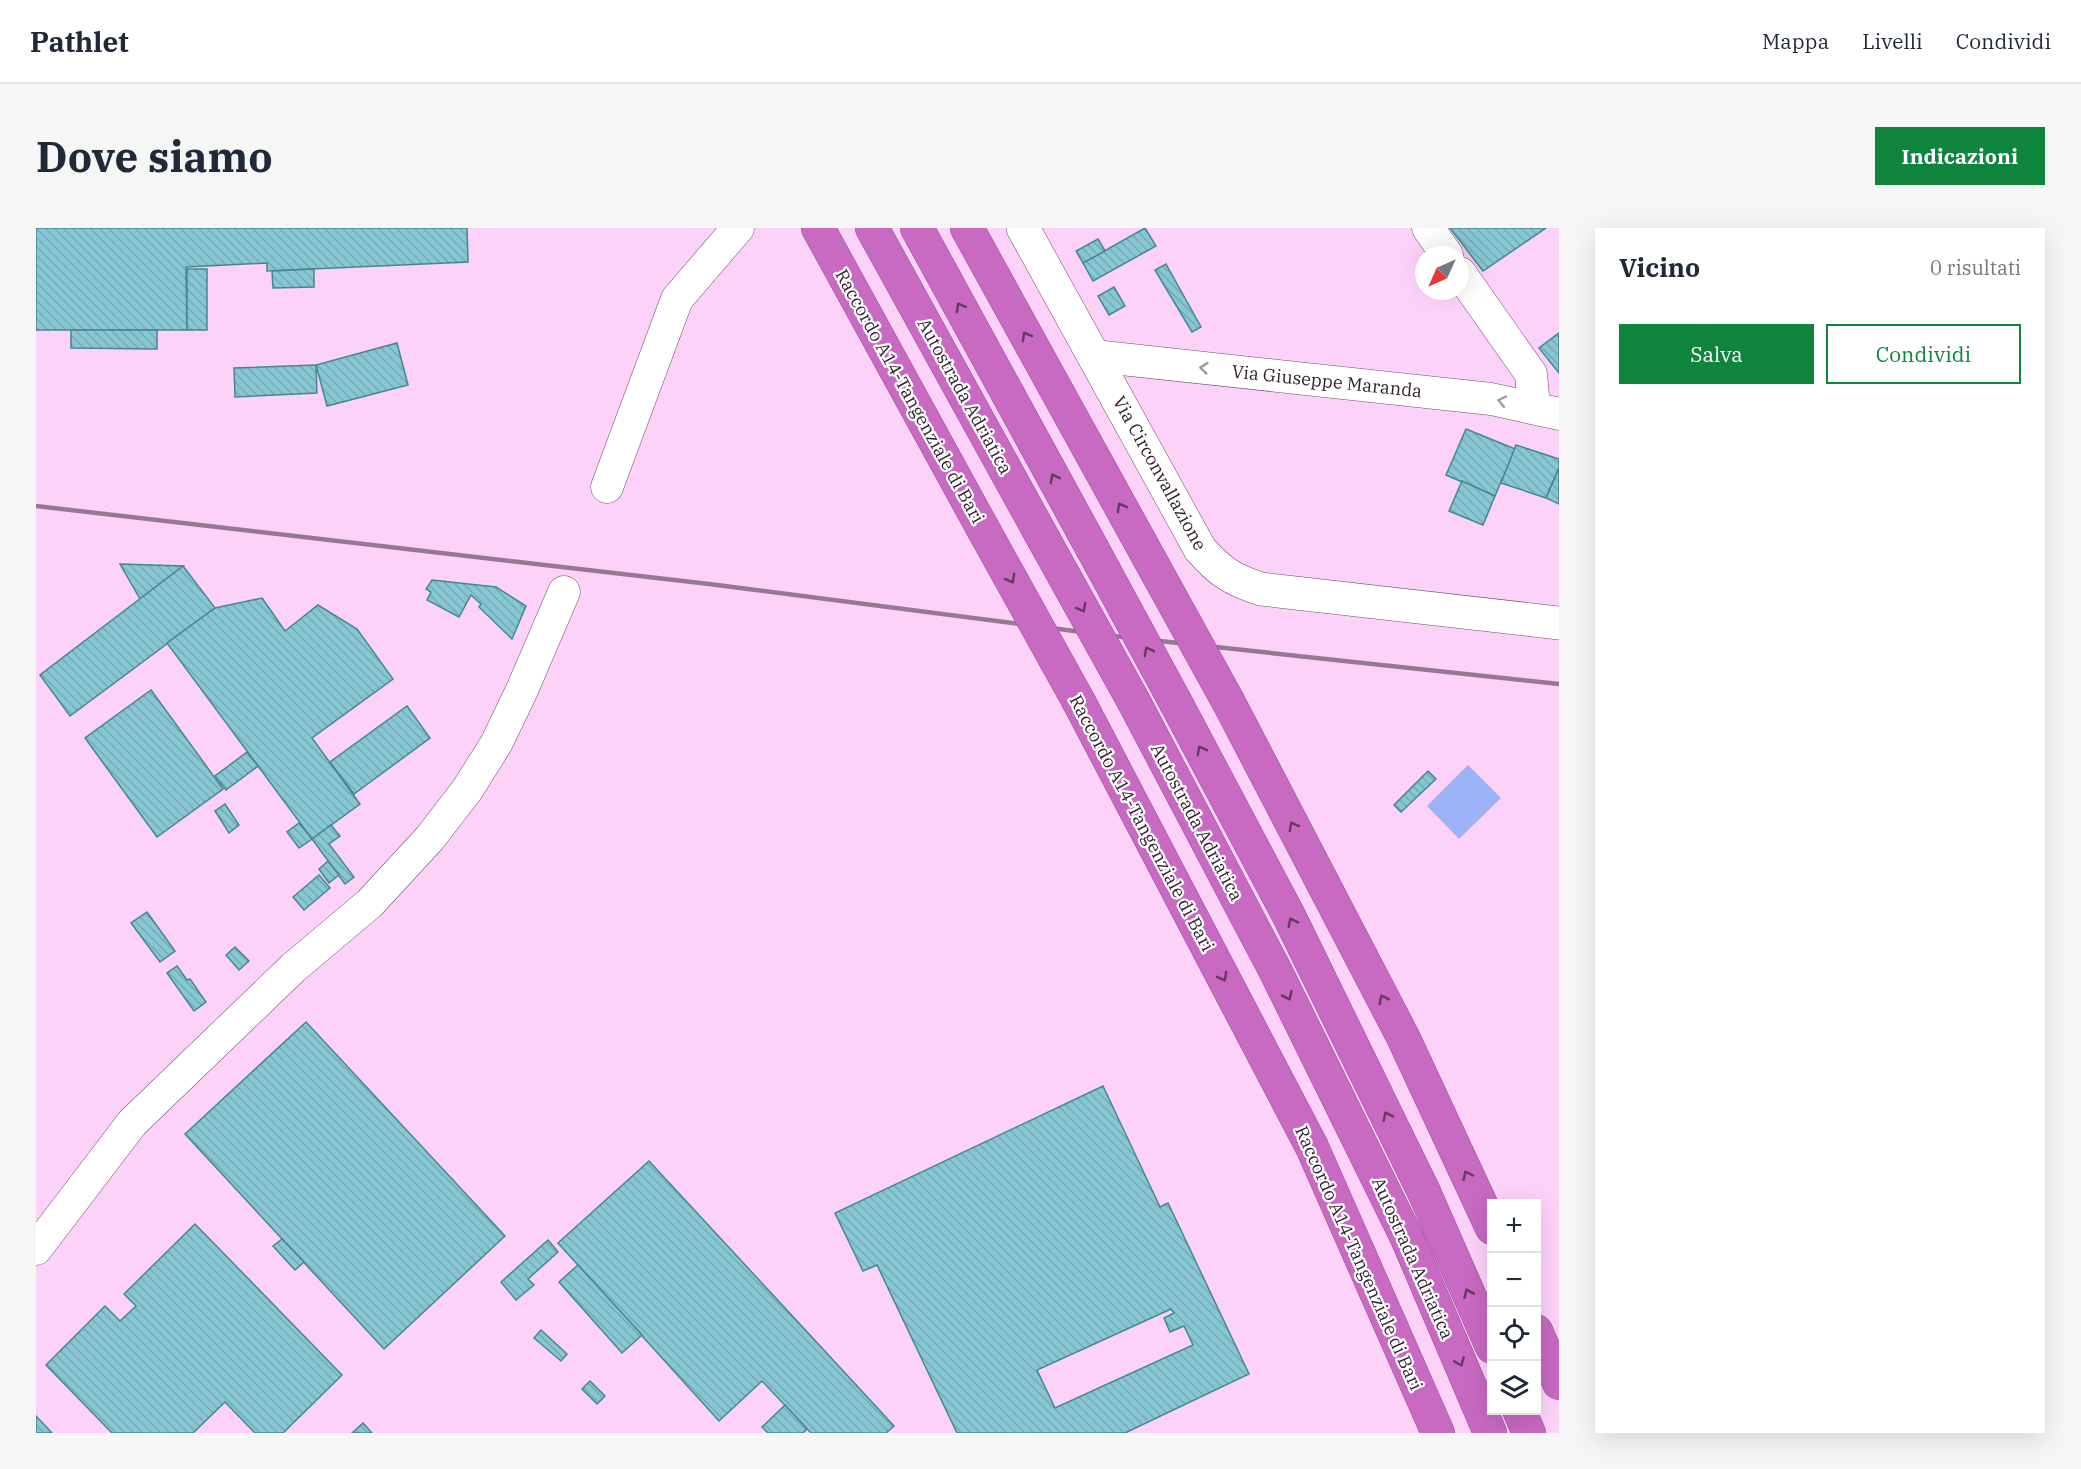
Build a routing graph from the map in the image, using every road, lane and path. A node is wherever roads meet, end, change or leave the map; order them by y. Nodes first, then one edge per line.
1 (738, 228) edge
2 (818, 228) edge
3 (873, 228) edge
4 (917, 228) edge
5 (967, 228) edge
6 (1023, 228) edge
7 (1428, 228) edge
8 (1441, 246) edge
9 (1469, 286) edge
10 (1094, 356) junction
11 (1546, 410) edge
12 (607, 487) dead end
13 (564, 592) dead end
14 (1559, 623) edge
15 (1487, 1219) edge
16 (36, 1248) edge
17 (1541, 1325) edge
18 (1487, 1338) edge
19 (1541, 1342) edge
20 (1559, 1359) edge
21 (1559, 1383) edge
22 (1521, 1415) edge
23 (1438, 1433) edge
24 (1490, 1433) edge
25 (1529, 1433) edge

1 - 12 street
2 -> 23 highway, Raccordo A14-Tangenziale di Bari, bridge
3 -> 24 highway, Autostrada Adriatica, bridge
18 -> 4 highway, Autostrada Adriatica, bridge
15 -> 5 highway, bridge
6 - 10 street, Via Circonvallazione
7 - 8 street
9 - 11 street
11 -> 10 street, Via Giuseppe Maranda
10 - 14 street, Via Circonvallazione
13 - 16 street
17 - 20 highway
19 - 21 highway
22 - 25 highway

